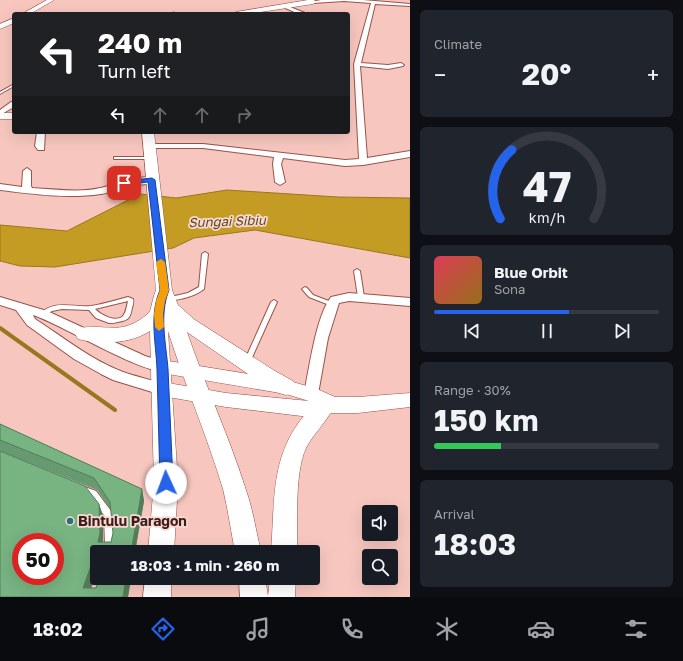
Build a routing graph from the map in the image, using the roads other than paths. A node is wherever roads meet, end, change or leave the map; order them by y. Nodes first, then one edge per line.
1 (47, 0) edge
2 (51, 0) edge
3 (342, 0) edge
4 (345, 0) edge
5 (312, 1) edge
6 (373, 2) junction
7 (410, 5) edge
8 (285, 6) junction
9 (25, 12) edge
10 (28, 12) edge
11 (248, 12) edge
12 (298, 12) edge
13 (12, 20) edge
14 (0, 26) edge
15 (350, 65) edge
16 (357, 65) junction
17 (401, 65) dead end
18 (12, 86) edge
19 (0, 94) edge
20 (12, 105) edge
21 (1, 112) edge
22 (12, 115) edge
23 (41, 134) edge
24 (148, 134) edge
25 (150, 146) junction
26 (41, 148) dead end
27 (410, 154) edge
28 (278, 155) junction
29 (116, 158) dead end
30 (150, 158) junction
31 (363, 162) junction
32 (27, 171) dead end
33 (280, 182) dead end
34 (152, 185) junction
35 (0, 187) edge
36 (29, 191) junction
37 (205, 254) dead end
38 (357, 271) dead end
39 (305, 289) dead end
40 (361, 297) junction
41 (0, 302) edge
42 (274, 302) dead end
43 (410, 302) edge
44 (166, 303) junction
45 (332, 304) junction
46 (20, 307) junction
47 (90, 308) junction
48 (43, 314) junction
49 (84, 334) junction
50 (247, 362) junction
51 (192, 372) junction
52 (162, 378) junction
53 (286, 387) junction
54 (200, 395) junction
55 (410, 400) edge
56 (322, 402) junction
57 (79, 488) edge
58 (110, 545) edge
59 (162, 545) edge
60 (247, 545) edge
61 (284, 545) edge
62 (158, 585) edge
63 (253, 585) edge
64 (282, 585) edge
65 (157, 597) edge
66 (254, 597) edge
67 (281, 597) edge

1 - 9 street
2 - 10 street
3 - 5 street
4 - 6 street
5 - 8 street
6 - 7 street
6 - 16 street
8 - 11 street
8 - 12 street
13 - 14 street
15 - 16 street
16 - 17 street
16 - 31 street
18 - 19 lane
20 - 21 street
21 - 22 main road
23 - 26 street
24 - 25 main road
25 - 28 street
25 - 30 main road
27 - 31 street
28 - 31 street
28 - 33 street
29 - 30 lane
30 - 34 main road
32 - 36 street
34 - 36 street
34 - 44 main road
35 - 36 street
37 - 44 lane
38 - 40 lane
39 - 45 lane
40 - 43 street
40 - 45 street
41 - 46 street
42 - 50 lane
44 - 49 main road
44 - 50 main road
44 - 51 main road
44 - 52 main road
45 - 56 street
46 - 48 street
46 - 52 street
47 - 47 lane
47 - 48 lane
48 - 49 street
49 - 52 street
50 - 53 main road
51 - 52 street
51 - 53 street
51 - 54 main road
52 - 54 street
52 - 59 main road
53 - 56 street
54 - 56 street
54 - 60 main road
55 - 56 street
56 - 61 main road
57 - 58 lane
62 - 65 main road
63 - 66 main road
64 - 67 main road

